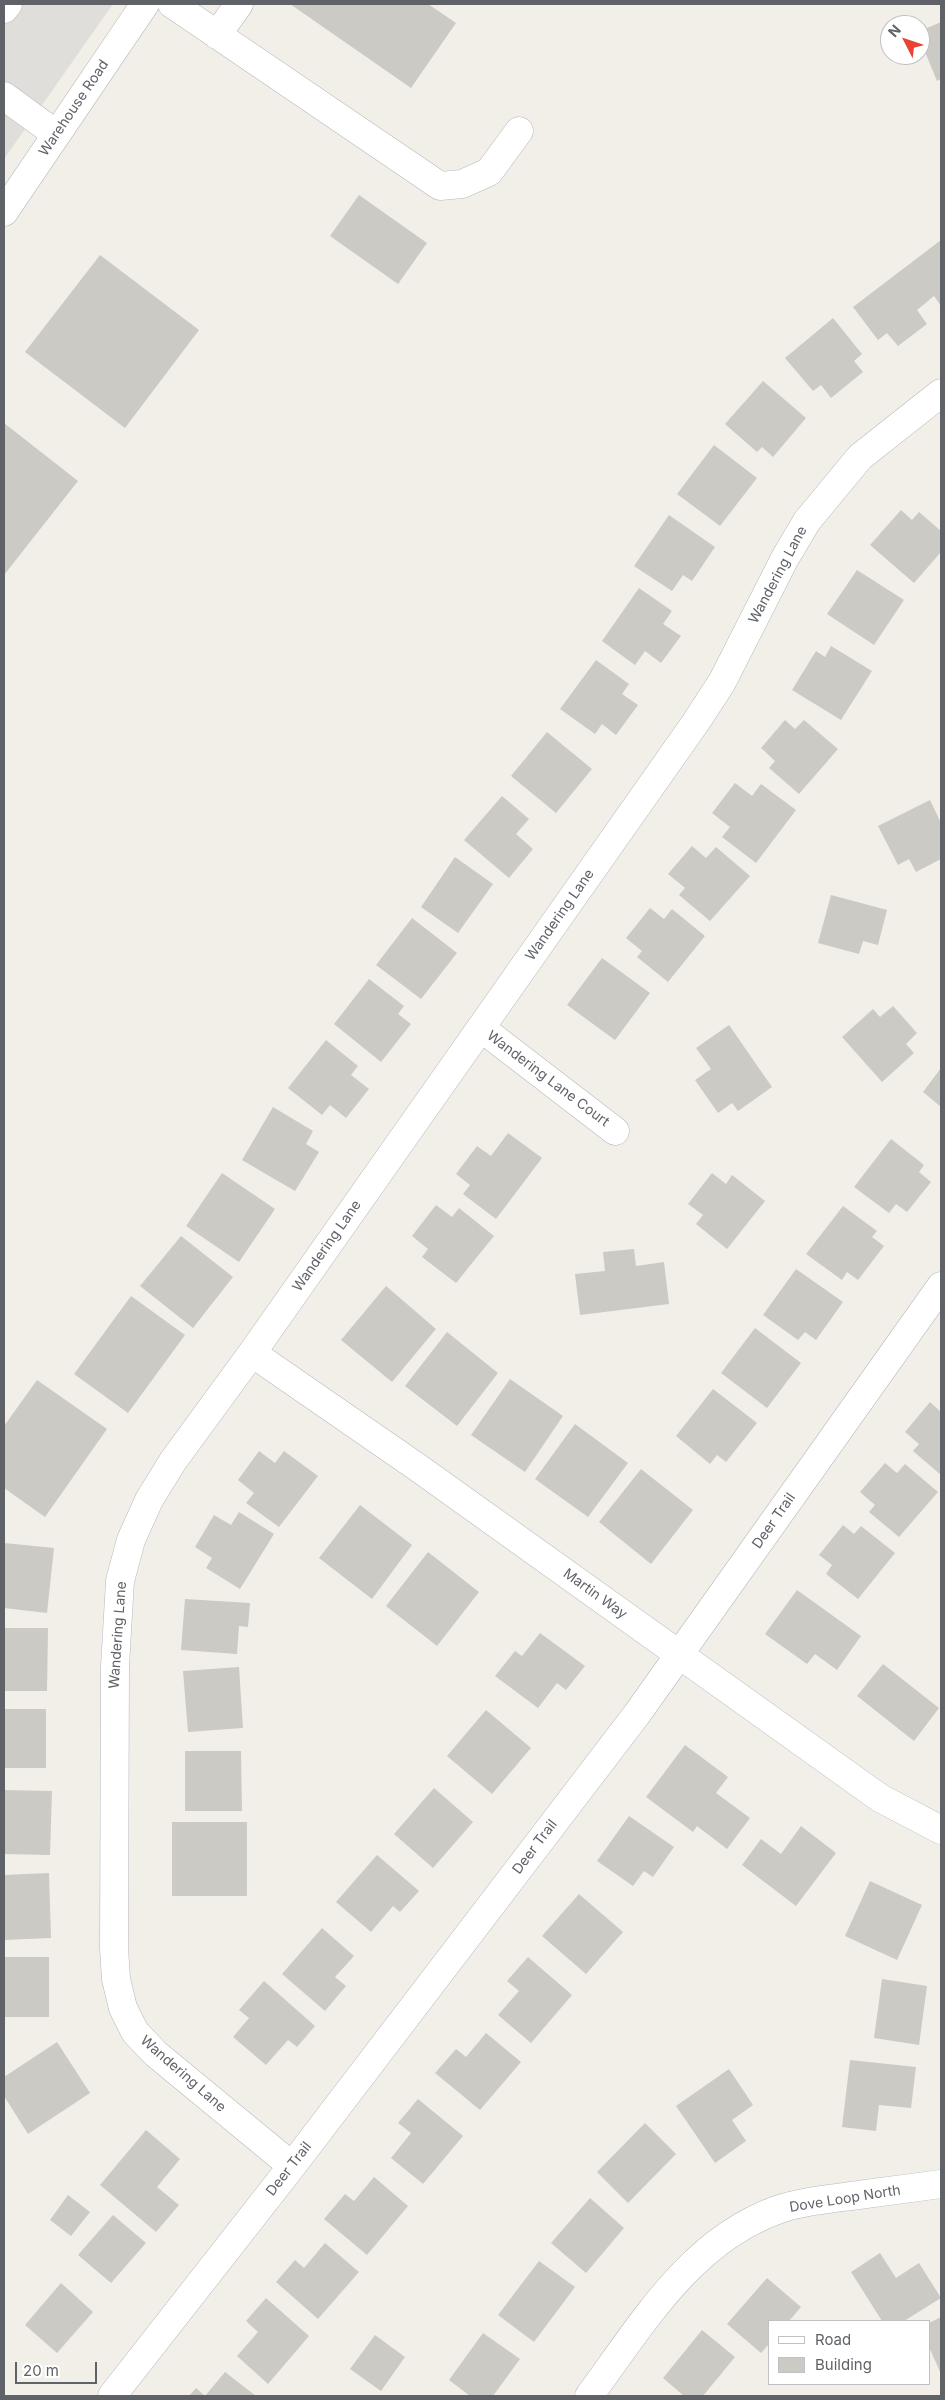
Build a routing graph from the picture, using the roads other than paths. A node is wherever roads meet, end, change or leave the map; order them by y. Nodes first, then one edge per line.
1 (8, 4) edge
2 (145, 4) edge
3 (172, 4) edge
4 (238, 4) edge
5 (4, 9) edge
6 (218, 35) junction
7 (4, 96) edge
8 (519, 131) dead end
9 (56, 134) junction
10 (4, 212) edge
11 (939, 399) edge
12 (481, 1028) junction
13 (615, 1131) dead end
14 (941, 1286) edge
15 (252, 1353) junction
16 (679, 1654) junction
17 (941, 1830) edge
18 (292, 2166) junction
19 (941, 2184) edge
20 (112, 2396) edge
21 (589, 2396) edge

1 - 5 street
2 - 9 street, Warehouse Road
3 - 6 street
4 - 6 street
6 - 8 street
7 - 9 street
9 - 10 street, Warehouse Road
11 - 12 street, Wandering Lane
12 - 13 street, Wandering Lane Court
12 - 15 street, Wandering Lane
14 - 16 street, Deer Trail
15 - 16 street, Martin Way
15 - 18 street, Wandering Lane
16 - 17 street, Martin Way
16 - 18 street, Deer Trail
18 - 20 street, Deer Trail
19 - 21 street, Dove Loop North

